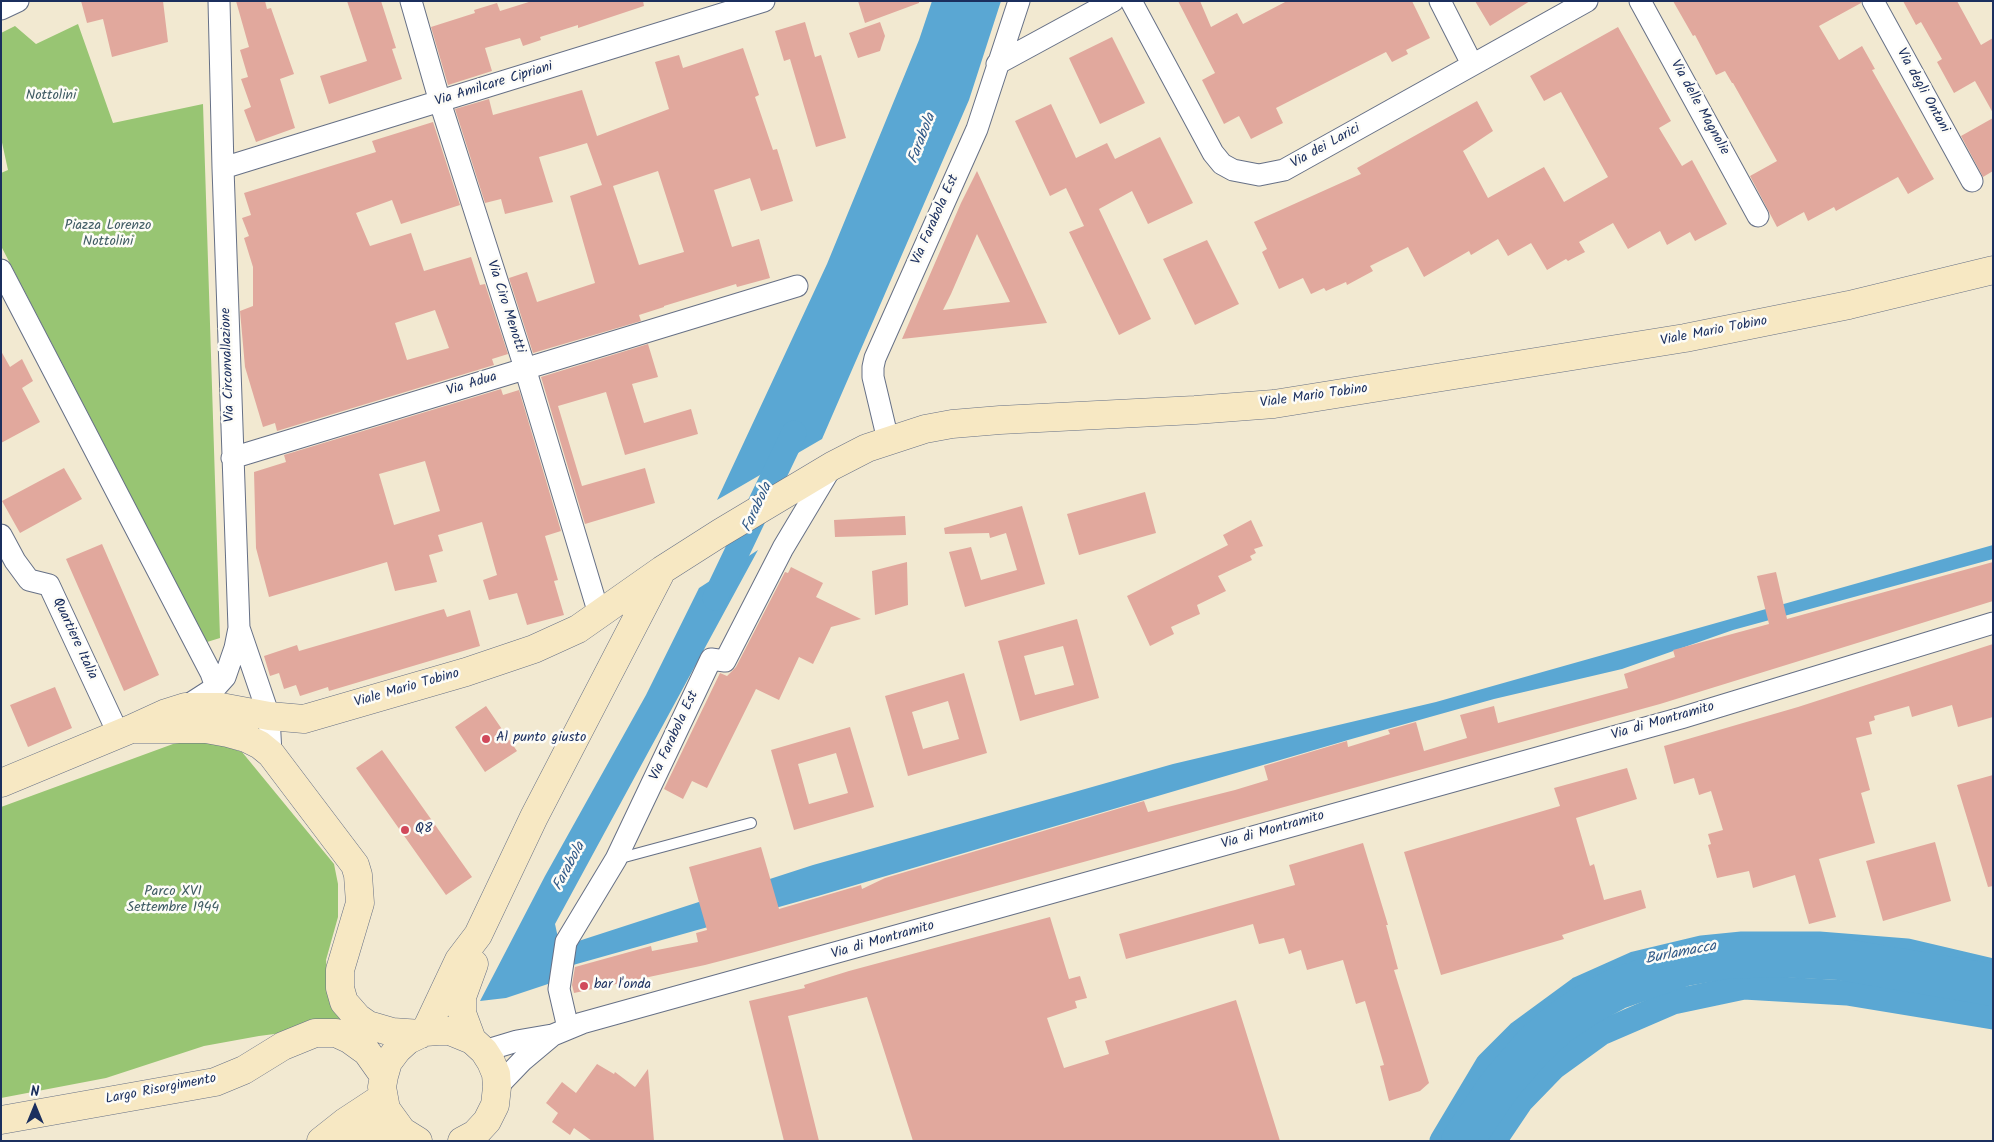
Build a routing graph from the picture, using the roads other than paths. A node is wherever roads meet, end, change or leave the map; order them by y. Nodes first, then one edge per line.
1 (18, 1) edge
2 (219, 1) edge
3 (411, 1) edge
4 (764, 1) edge
5 (1020, 1) edge
6 (1113, 1) edge
7 (1131, 1) edge
8 (1440, 1) edge
9 (1587, 1) edge
10 (1640, 1) edge
11 (1873, 1) edge
12 (1, 9) edge
13 (997, 64) junction
14 (1472, 64) junction
15 (440, 102) junction
16 (223, 168) junction
17 (1972, 181) dead end
18 (1758, 216) dead end
19 (1, 270) edge
20 (1993, 270) edge
21 (797, 286) dead end
22 (525, 368) junction
23 (888, 440) junction
24 (232, 458) junction
25 (832, 466) junction
26 (1, 535) edge
27 (662, 570) junction
28 (599, 614) junction
29 (1993, 623) edge
30 (239, 628) junction
31 (216, 687) junction
32 (185, 707) junction
33 (270, 716) junction
34 (125, 731) junction
35 (272, 754) junction
36 (1, 783) edge
37 (751, 823) dead end
38 (616, 859) junction
39 (478, 935) junction
40 (560, 1031) junction
41 (423, 1033) junction
42 (478, 1045) junction
43 (383, 1086) junction
44 (497, 1088) junction
45 (1, 1120) edge
46 (410, 1136) edge
47 (471, 1138) edge
48 (321, 1141) edge
49 (341, 1141) edge

1 - 12 street
2 - 16 street, Via Circonvallazione
3 - 15 street, Via Ciro Menotti
4 - 15 street, Via Amilcare Cipriani
5 - 13 street, Via Farabola Est
6 - 13 street
7 - 14 street, Via dei Larici
8 - 14 street
9 - 14 street, Via dei Larici
10 - 18 street, Via delle Magnolie
11 - 17 street, Via degli Ontani
13 - 23 street, Via Farabola Est
15 - 16 street, Via Amilcare Cipriani
15 - 22 street, Via Ciro Menotti
16 - 24 street, Via Circonvallazione
19 - 31 street
20 - 23 main road, Viale Mario Tobino
21 - 22 street, Via Adua
22 - 24 street, Via Adua
22 - 28 street, Via Ciro Menotti
23 - 25 main road, Viale Mario Tobino
24 - 30 street, Via Circonvallazione
25 - 27 main road, Viale Mario Tobino
25 - 38 street, Via Farabola Est
26 - 34 street, Quartiere Italia
27 - 28 main road, Viale Mario Tobino
27 - 39 main road
28 - 33 main road, Viale Mario Tobino
29 - 40 street, Via di Montramito
30 - 31 street, Via Circonvallazione
30 - 33 street
31 - 32 street, Via Circonvallazione
32 - 33 main road, Viale Mario Tobino
32 - 34 main road, Viale Mario Tobino
33 - 35 street
34 - 35 main road
34 - 36 main road
35 - 41 main road
37 - 38 lane
38 - 40 street, Via Farabola Est
39 - 41 main road
39 - 42 main road
40 - 42 street, Via di Montramito
40 - 44 street, Via di Montramito
41 - 42 main road
41 - 43 main road
42 - 44 main road
43 - 45 main road, Largo Risorgimento
43 - 46 main road, Largo Risorgimento
43 - 48 main road
44 - 47 main road
46 - 49 main road

